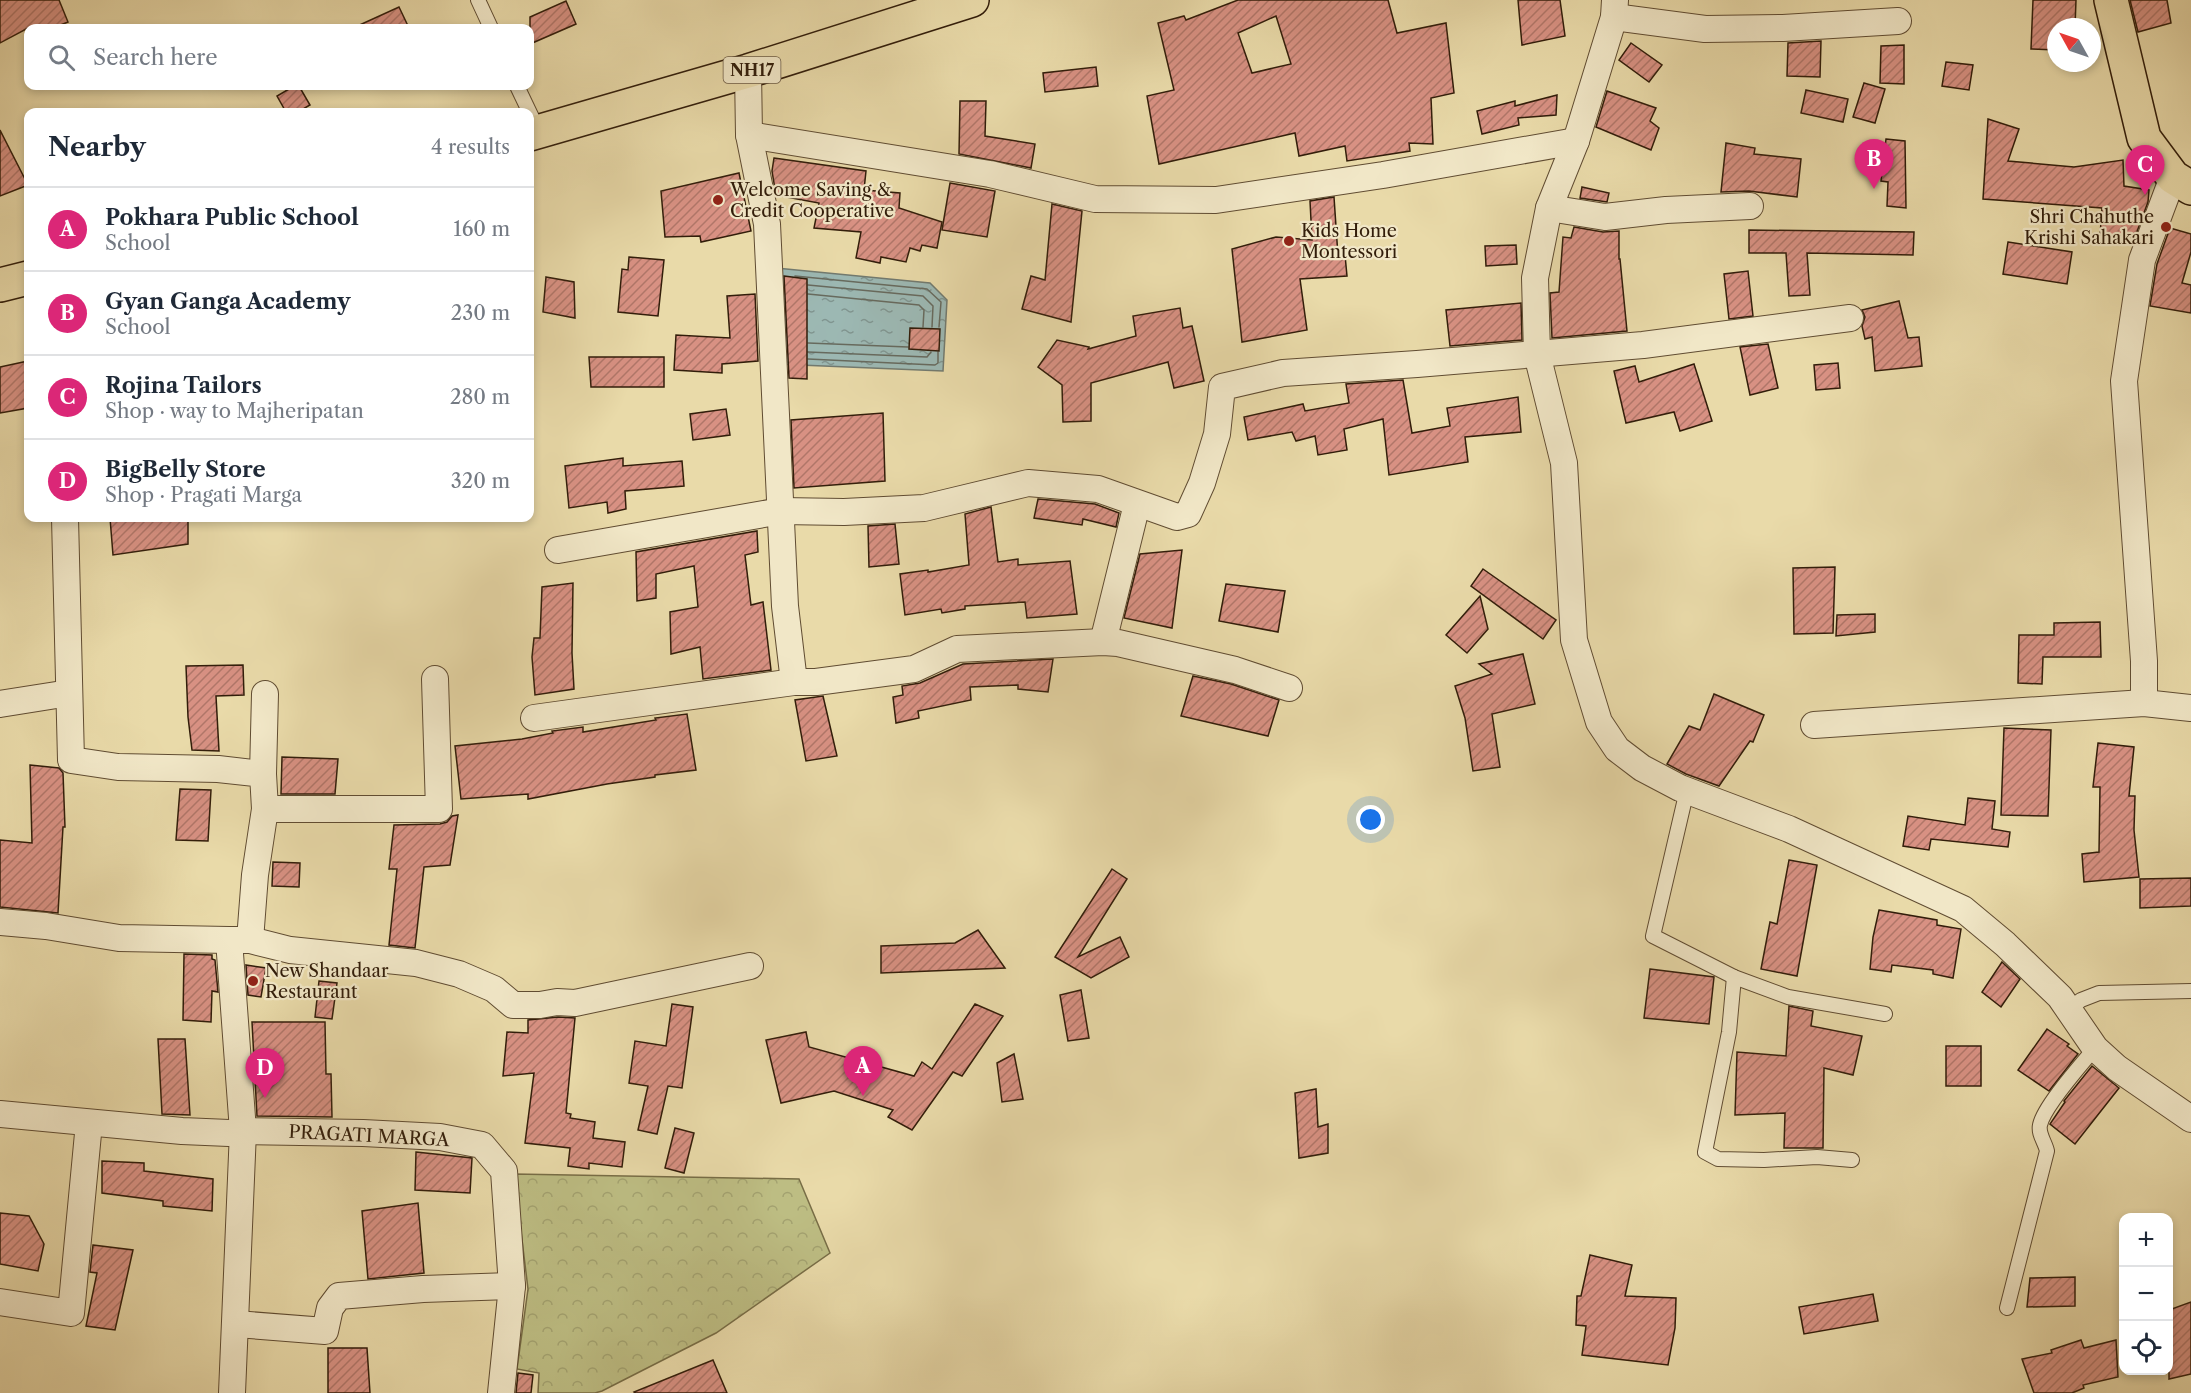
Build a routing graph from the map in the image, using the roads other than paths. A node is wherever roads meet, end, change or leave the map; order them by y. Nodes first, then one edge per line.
1 (478, 0) edge
2 (972, 0) edge
3 (2111, 0) edge
4 (1614, 9) edge
5 (1898, 21) dead end
6 (489, 24) edge
7 (748, 71) junction
8 (519, 90) edge
9 (525, 108) edge
10 (534, 133) edge
11 (749, 135) junction
12 (1576, 141) junction
13 (2182, 182) edge
14 (1750, 206) dead end
15 (1549, 208) junction
16 (24, 279) edge
17 (0, 285) edge
18 (1850, 318) dead end
19 (1537, 354) junction
20 (1137, 504) junction
21 (781, 511) junction
22 (65, 522) edge
23 (558, 550) dead end
24 (1103, 642) junction
25 (435, 679) dead end
26 (794, 682) junction
27 (1289, 688) dead end
28 (69, 693) junction
29 (265, 694) dead end
30 (2144, 702) junction
31 (0, 704) edge
32 (2191, 708) edge
33 (534, 718) dead end
34 (1814, 725) dead end
35 (264, 774) junction
36 (1687, 790) junction
37 (265, 809) junction
38 (0, 921) edge
39 (239, 940) junction
40 (750, 966) dead end
41 (1734, 977) junction
42 (2191, 991) edge
43 (2067, 1010) junction
44 (1885, 1014) dead end
45 (2095, 1048) junction
46 (0, 1114) edge
47 (2191, 1119) edge
48 (89, 1123) junction
49 (243, 1131) junction
50 (1852, 1160) dead end
51 (512, 1286) junction
52 (0, 1302) edge
53 (2007, 1308) dead end
54 (236, 1324) junction
55 (232, 1393) edge
56 (501, 1393) edge

1 - 6 lane
2 - 7 main road, NH17
3 - 13 main road
4 - 5 street
4 - 12 street
7 - 10 main road, NH17
7 - 11 street
8 - 9 lane
11 - 12 street
11 - 21 street
12 - 15 street
13 - 30 street
14 - 15 street
15 - 19 street
16 - 17 main road
18 - 19 street
19 - 20 street
19 - 36 street
20 - 21 street
20 - 24 street
21 - 23 street
21 - 26 street
22 - 28 street
24 - 26 street
24 - 27 street
25 - 37 street
26 - 33 street
28 - 31 street
28 - 35 street
29 - 35 street
30 - 32 street
30 - 34 street
35 - 37 street
36 - 41 lane
36 - 43 street
37 - 39 street
38 - 39 street
39 - 40 street
39 - 49 street
41 - 44 lane
41 - 50 lane
42 - 43 lane
43 - 45 street
45 - 47 street
45 - 53 lane
46 - 48 street, PRAGATI MARGA
48 - 49 street, PRAGATI MARGA
48 - 52 street
49 - 51 street, PRAGATI MARGA
49 - 54 street
51 - 54 street
51 - 56 street, PRAGATI MARGA
54 - 55 street

